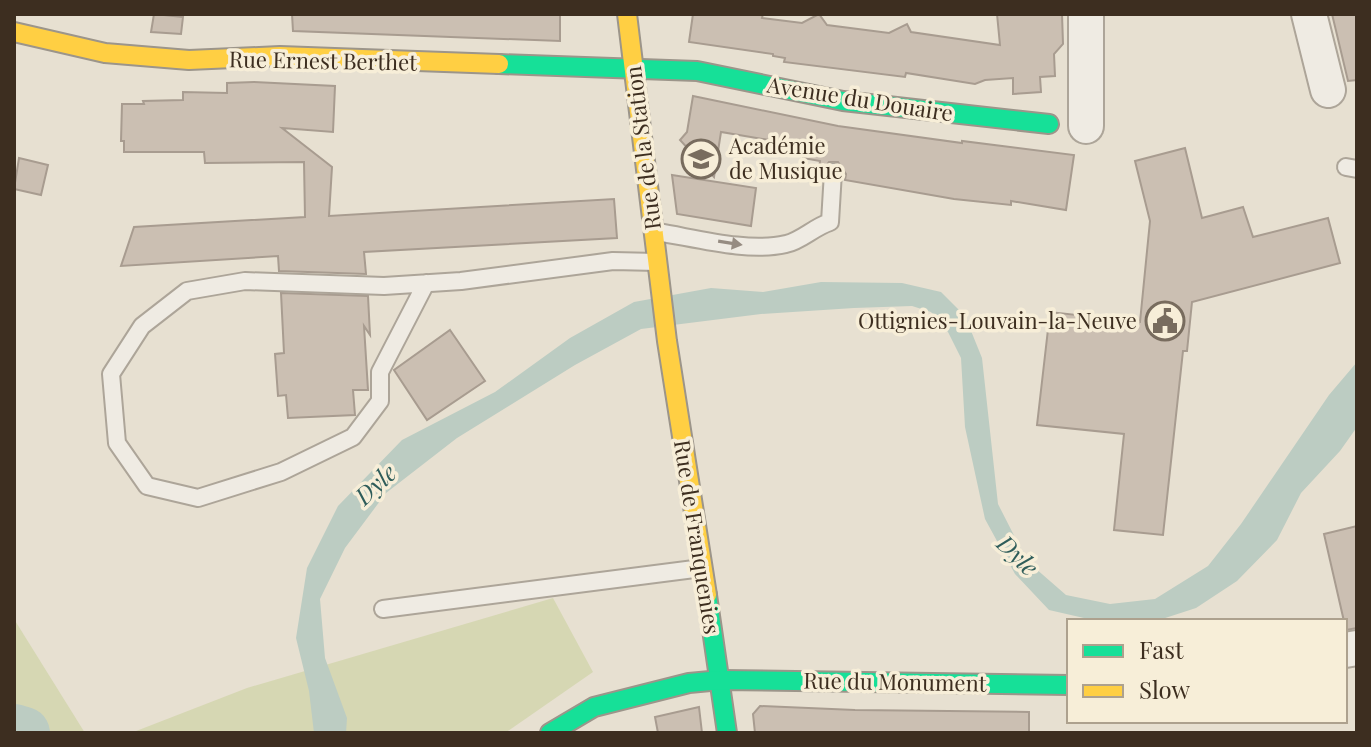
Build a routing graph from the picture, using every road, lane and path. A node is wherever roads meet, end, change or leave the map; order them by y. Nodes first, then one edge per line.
1 (627, 14) edge
2 (1086, 14) edge
3 (1309, 14) edge
4 (14, 32) edge
5 (634, 70) junction
6 (1328, 90) dead end
7 (843, 101) junction
8 (841, 123) dead end
9 (1067, 125) joint
10 (833, 172) dead end
11 (653, 231) junction
12 (657, 262) junction
13 (426, 283) junction
14 (667, 341) joint
15 (702, 568) junction
16 (383, 609) dead end
17 (721, 680) junction
18 (1067, 685) edge
19 (550, 733) edge
20 (727, 733) edge

1 - 5 street, Rue de la Station
2 - 9 street
3 - 6 street
4 - 5 street, Rue Ernest Berthet
5 - 7 street, Avenue du Douaire
5 - 11 street, Rue de la Station
7 - 8 lane
7 - 9 street, Avenue du Douaire
11 -> 10 lane
11 - 12 street, Rue de la Station
12 - 13 lane
12 - 14 street, Rue de la Station
13 - 13 lane
14 - 15 street, Rue de Franquenies
15 - 16 lane
15 - 17 street, Rue de Franquenies
17 - 18 street, Rue du Monument
17 - 19 street, Rue du Monument
17 - 20 street, Rue de Franquenies

